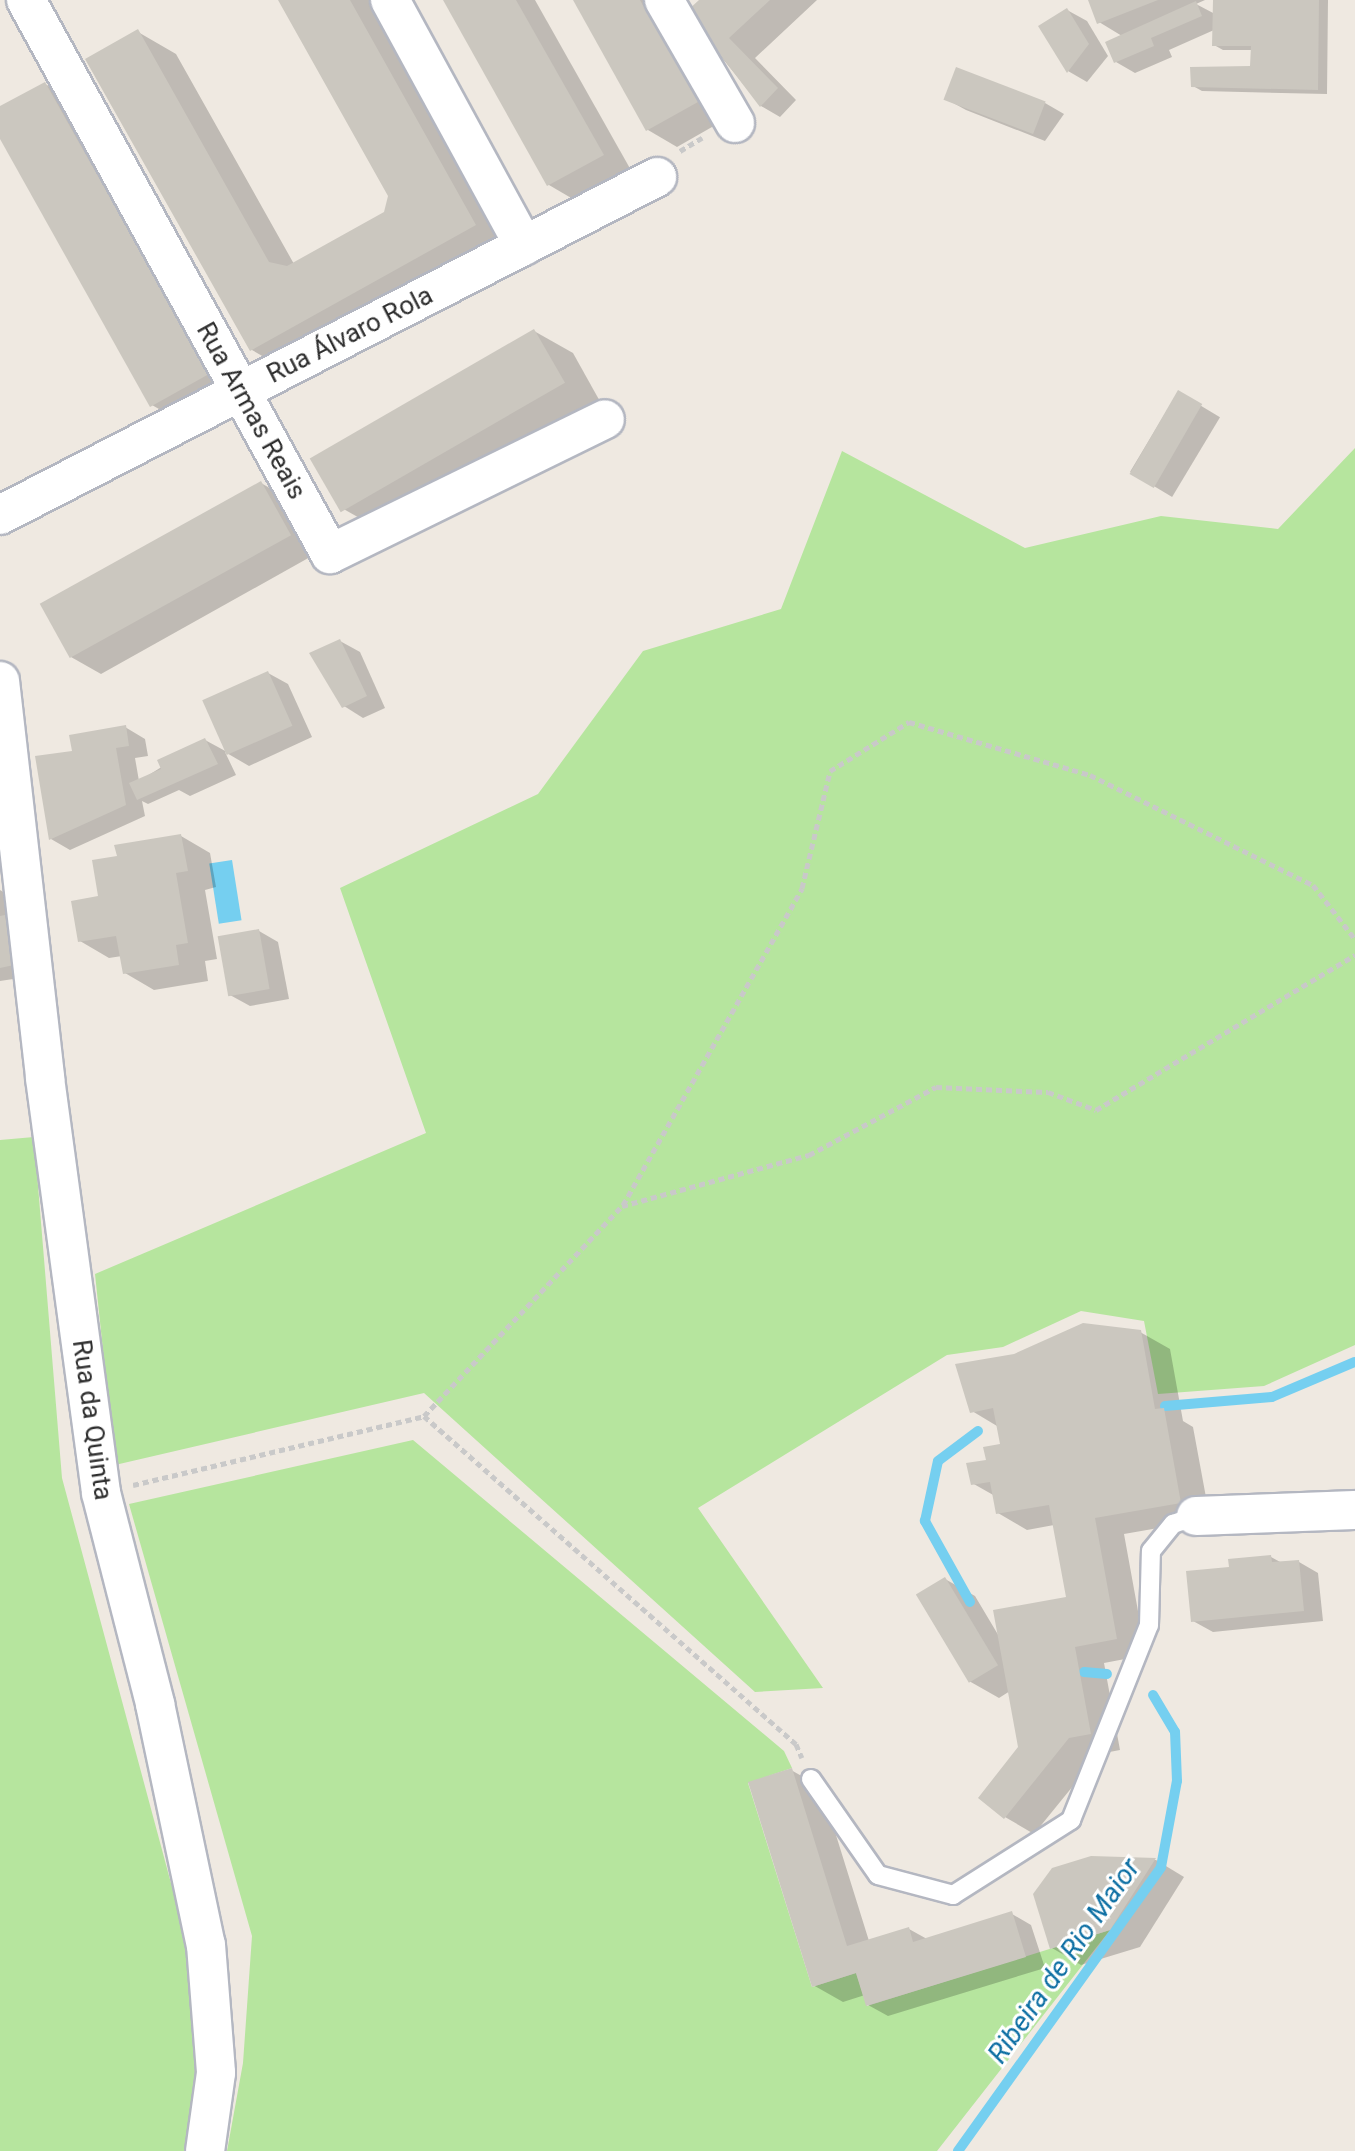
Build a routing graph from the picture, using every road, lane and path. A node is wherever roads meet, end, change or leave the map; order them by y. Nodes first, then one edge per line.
1 (26, 0) edge
2 (390, 0) edge
3 (664, 0) edge
4 (735, 123) joint
5 (657, 177) joint
6 (524, 246) junction
7 (240, 392) junction
8 (605, 419) dead end
9 (0, 515) edge
10 (0, 681) edge
11 (1355, 939) edge
12 (1355, 955) edge
13 (622, 1206) junction
14 (424, 1416) junction
15 (101, 1493) junction
16 (1355, 1510) edge
17 (1196, 1516) joint
18 (811, 1779) joint
19 (205, 2151) edge

1 - 7 street, Rua Armas Reais
2 - 6 street
3 - 4 street
4 - 5 path
5 - 6 street, Rua Álvaro Rola
6 - 7 street, Rua Álvaro Rola
7 - 8 street, Rua Armas Reais
7 - 9 street, Rua Álvaro Rola
10 - 15 street, Rua da Quinta
11 - 13 path
12 - 13 path
13 - 14 path
14 - 15 path
14 - 18 path
15 - 19 street, Rua da Quinta
16 - 17 street
17 - 18 lane

